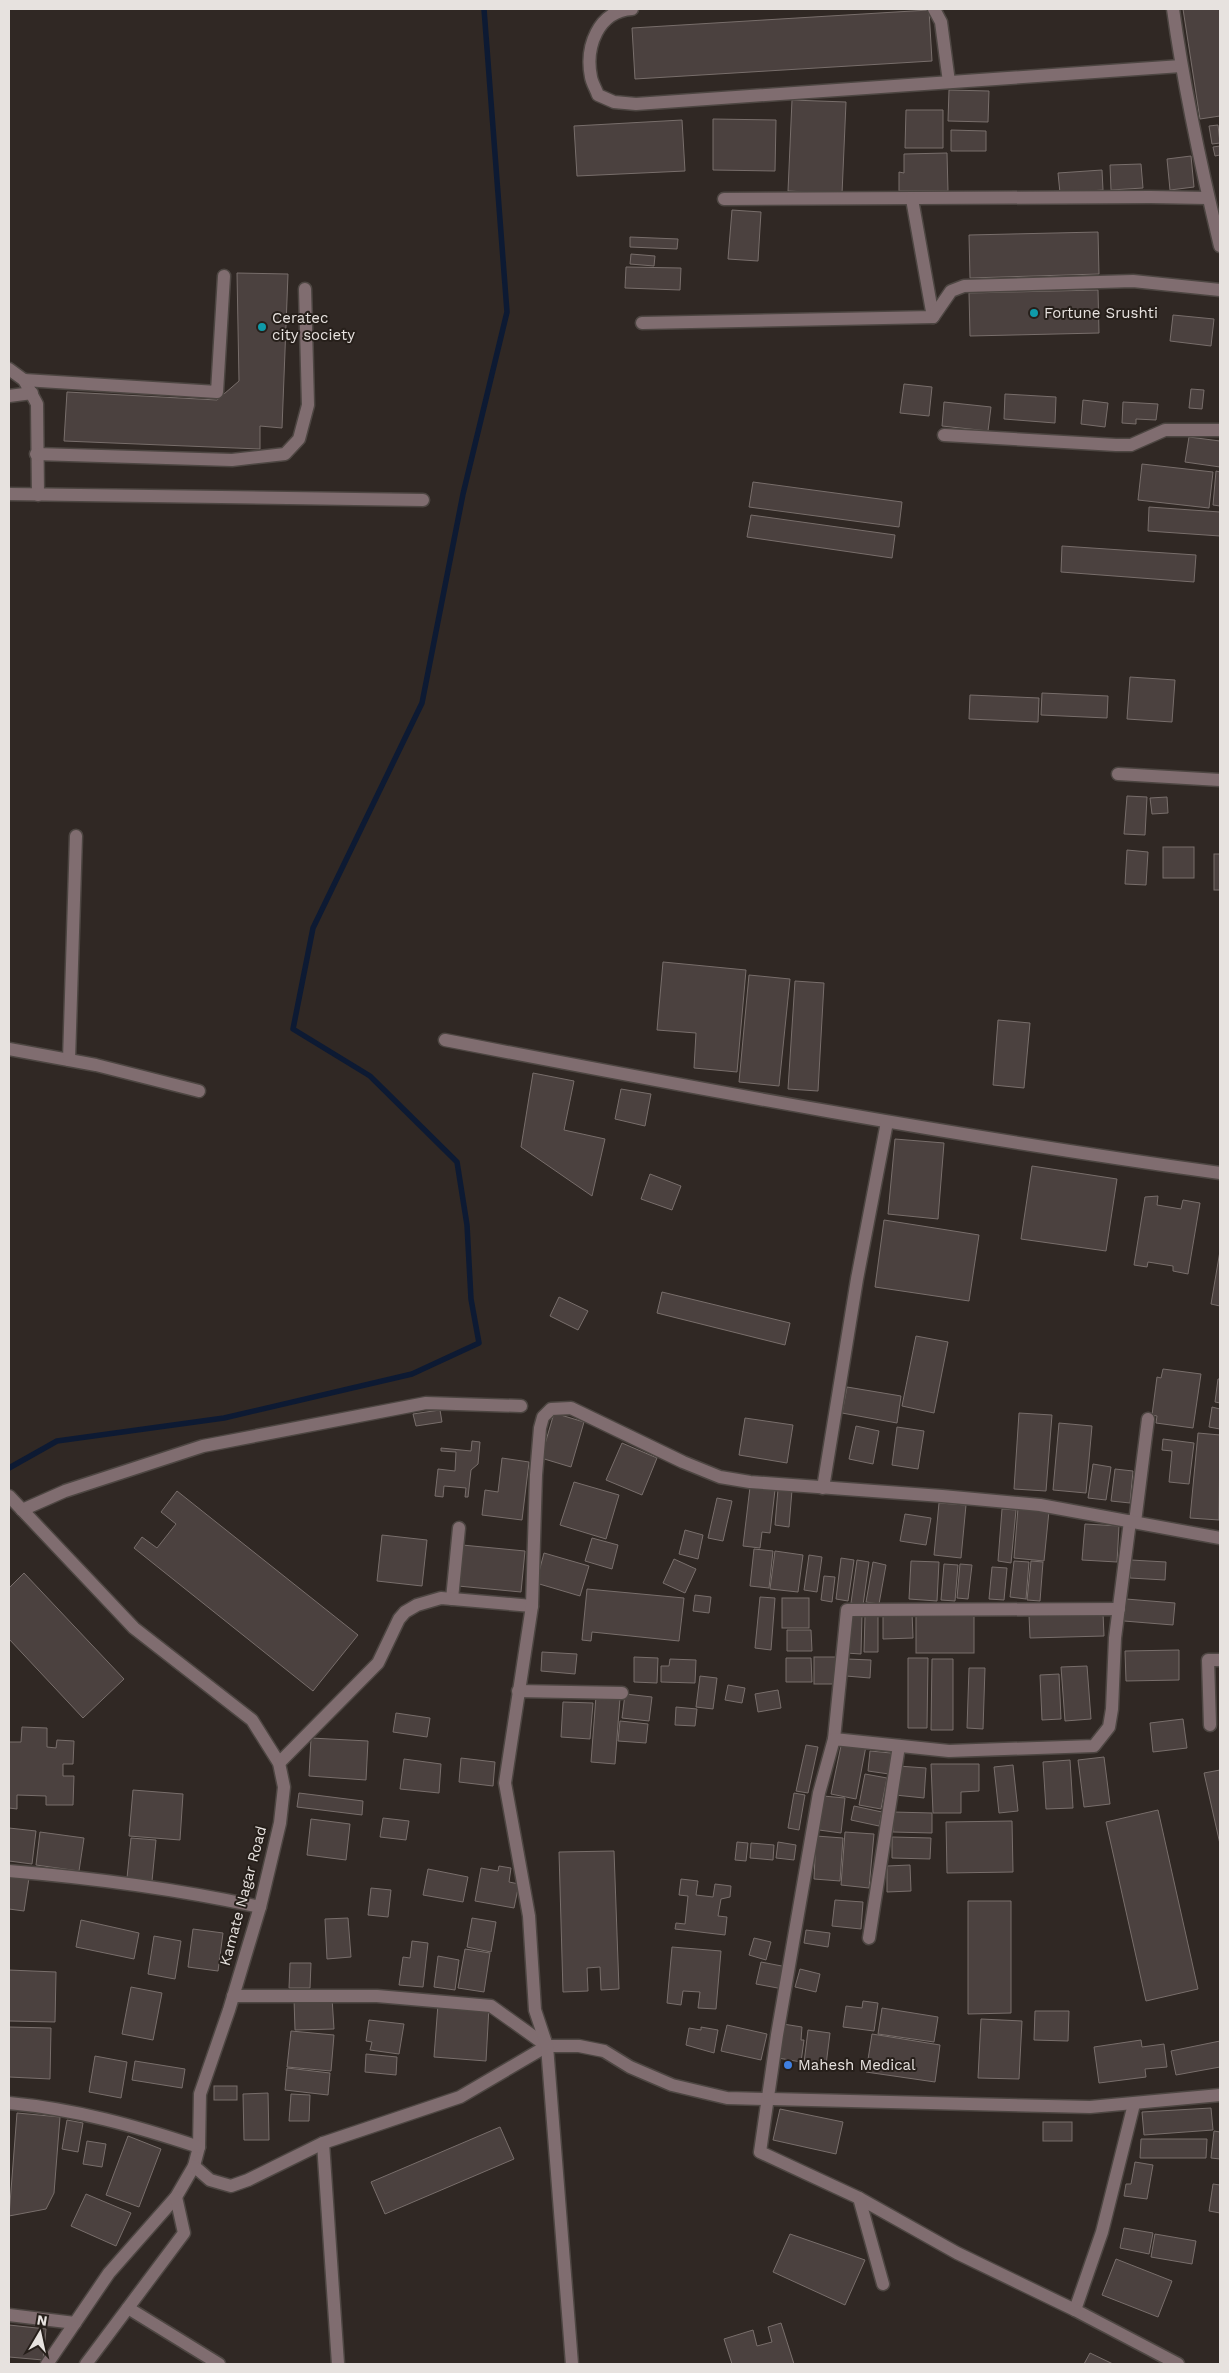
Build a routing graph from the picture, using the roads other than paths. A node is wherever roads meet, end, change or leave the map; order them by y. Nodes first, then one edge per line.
1 (632, 9) edge
2 (934, 9) edge
3 (1173, 9) edge
4 (1181, 66) junction
5 (948, 82) junction
6 (1208, 198) junction
7 (724, 199) dead end
8 (912, 199) junction
9 (1220, 246) edge
10 (224, 276) dead end
11 (305, 289) dead end
12 (1220, 290) edge
13 (933, 317) junction
14 (642, 323) dead end
15 (9, 369) edge
16 (24, 380) junction
17 (32, 393) junction
18 (9, 396) edge
19 (1220, 430) edge
20 (944, 435) dead end
21 (36, 454) junction
22 (9, 494) edge
23 (38, 495) junction
24 (423, 500) dead end
25 (1118, 774) dead end
26 (1220, 780) edge
27 (76, 836) dead end
28 (445, 1040) dead end
29 (9, 1049) edge
30 (69, 1060) junction
31 (199, 1090) dead end
32 (887, 1122) junction
33 (1220, 1173) edge
34 (521, 1406) dead end
35 (1148, 1419) dead end
36 (823, 1488) junction
37 (9, 1496) edge
38 (22, 1510) junction
39 (1133, 1522) junction
40 (459, 1528) dead end
41 (1220, 1538) edge
42 (452, 1599) junction
43 (532, 1606) junction
44 (1119, 1609) junction
45 (1220, 1660) edge
46 (518, 1691) junction
47 (622, 1693) dead end
48 (1210, 1725) dead end
49 (834, 1739) junction
50 (899, 1746) junction
51 (279, 1763) junction
52 (9, 1872) edge
53 (260, 1907) junction
54 (870, 1938) dead end
55 (233, 1996) junction
56 (547, 2046) junction
57 (1220, 2095) edge
58 (768, 2098) junction
59 (9, 2103) edge
60 (1134, 2104) junction
61 (323, 2143) junction
62 (199, 2147) junction
63 (194, 2166) junction
64 (176, 2197) junction
65 (859, 2198) junction
66 (883, 2284) dead end
67 (128, 2308) junction
68 (1074, 2310) junction
69 (9, 2315) edge
70 (75, 2323) junction
71 (47, 2364) edge
72 (86, 2364) edge
73 (218, 2364) edge
74 (338, 2364) edge
75 (572, 2364) edge
76 (1178, 2364) edge

1 - 5 street
2 - 5 street
3 - 4 street
4 - 5 street
4 - 6 street
6 - 8 street
6 - 9 street
7 - 8 street
8 - 13 street
10 - 16 street
11 - 21 street
12 - 13 street
13 - 14 street
15 - 16 street
16 - 17 street
17 - 18 street
17 - 21 street
19 - 20 street
21 - 23 street
22 - 23 street
23 - 24 street
25 - 26 street
27 - 30 street
28 - 32 street
29 - 30 street
30 - 31 street
32 - 33 street
32 - 36 street
34 - 38 street
35 - 39 street
36 - 39 street
36 - 43 street
37 - 38 street, Kamate Nagar Road
38 - 51 street, Kamate Nagar Road
39 - 41 street
39 - 44 street
40 - 42 street
42 - 43 street
42 - 51 street
43 - 46 street
44 - 49 street
44 - 50 street
45 - 48 street
46 - 47 street
46 - 56 street
49 - 50 street
49 - 58 street
50 - 54 street
51 - 53 street, Kamate Nagar Road
52 - 53 street
53 - 55 street, Kamate Nagar Road
55 - 56 street
55 - 62 street, Kamate Nagar Road
56 - 58 street
56 - 61 street
56 - 75 street
57 - 60 street
58 - 60 street
58 - 65 street
59 - 62 street
60 - 68 street
61 - 63 street
61 - 74 street
62 - 63 street, Kamate Nagar Road
63 - 64 street, Kamate Nagar Road
64 - 67 street
64 - 70 street, Kamate Nagar Road
65 - 66 street
65 - 68 street
67 - 72 street
67 - 73 street
68 - 76 street
69 - 70 street
70 - 71 street, Kamate Nagar Road

